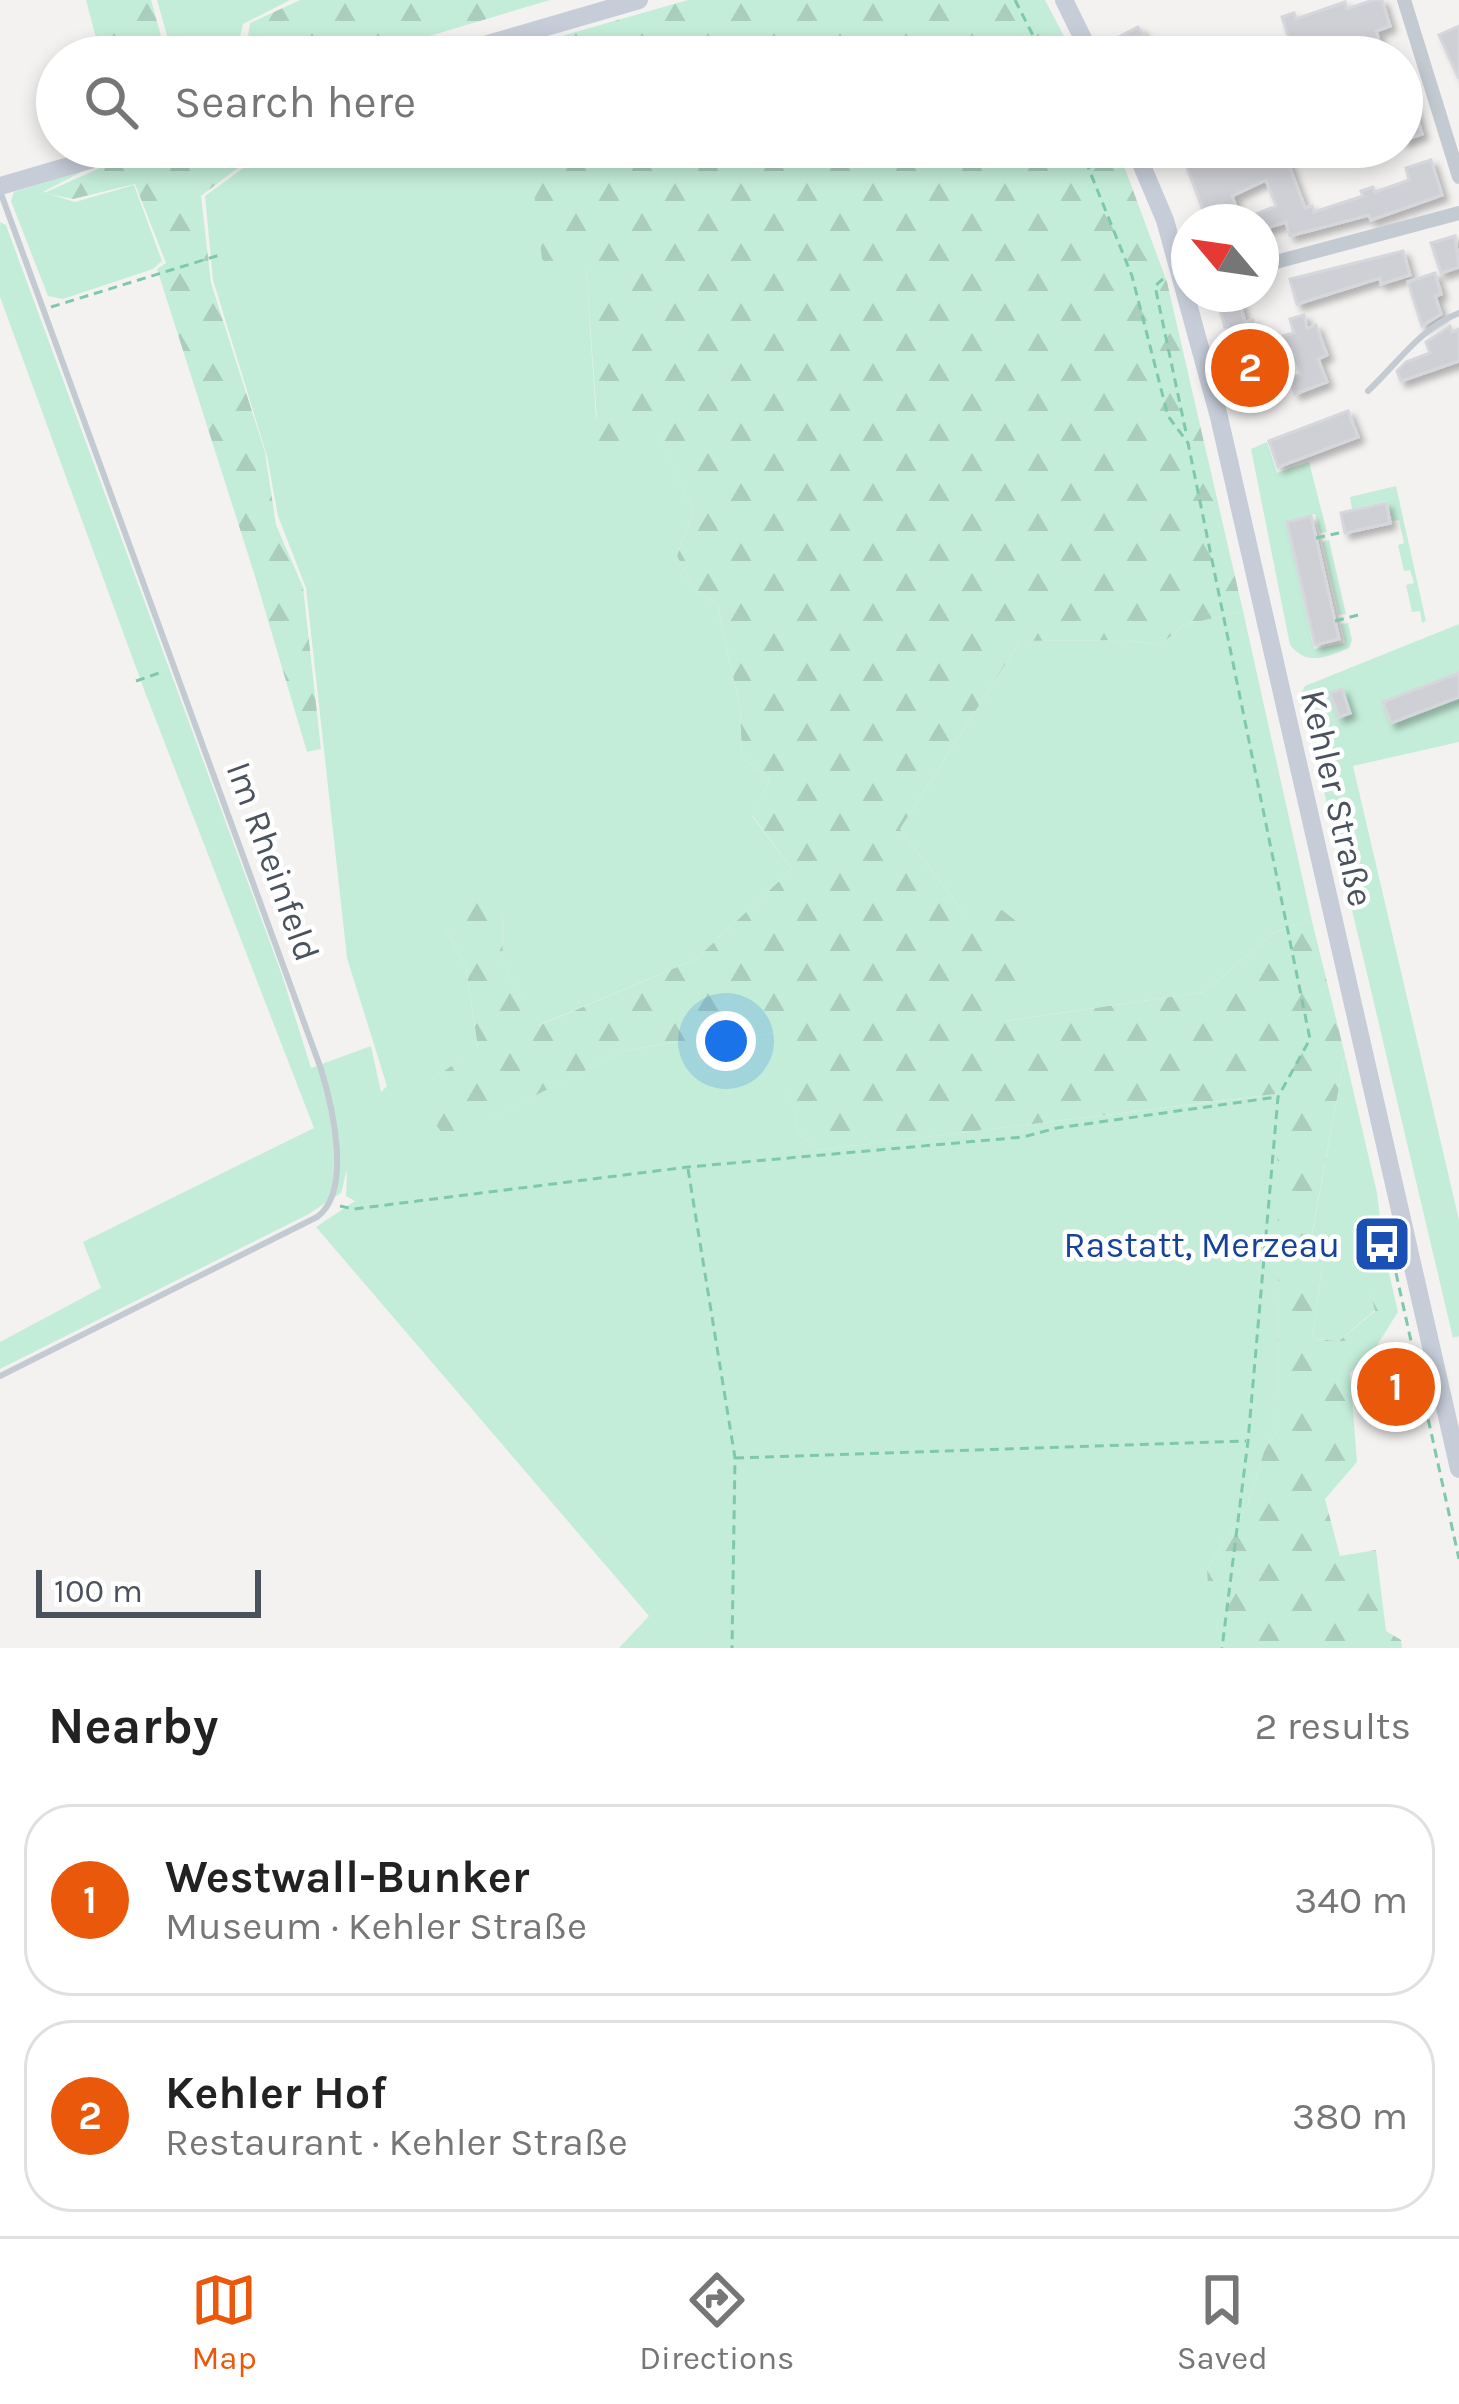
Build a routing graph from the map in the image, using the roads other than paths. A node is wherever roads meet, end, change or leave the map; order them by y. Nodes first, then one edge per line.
1 (639, 0) edge
2 (1064, 0) edge
3 (1404, 0) edge
4 (515, 36) edge
5 (1082, 36) edge
6 (1415, 36) edge
7 (1423, 61) edge
8 (65, 168) edge
9 (1143, 168) edge
10 (1459, 177) edge
11 (0, 188) edge
12 (1459, 213) edge
13 (1171, 240) edge
14 (1279, 261) edge
15 (1190, 312) edge
16 (1459, 313) edge
17 (1368, 391) dead end
18 (0, 1376) edge
19 (1459, 1469) edge

1 - 4 main road
2 - 5 main road
3 - 6 street
7 - 10 street
8 - 11 main road
9 - 13 main road, Kehler Straße
11 - 18 lane, Im Rheinfeld
12 - 14 street
15 - 19 main road, Kehler Straße
16 - 17 lane

